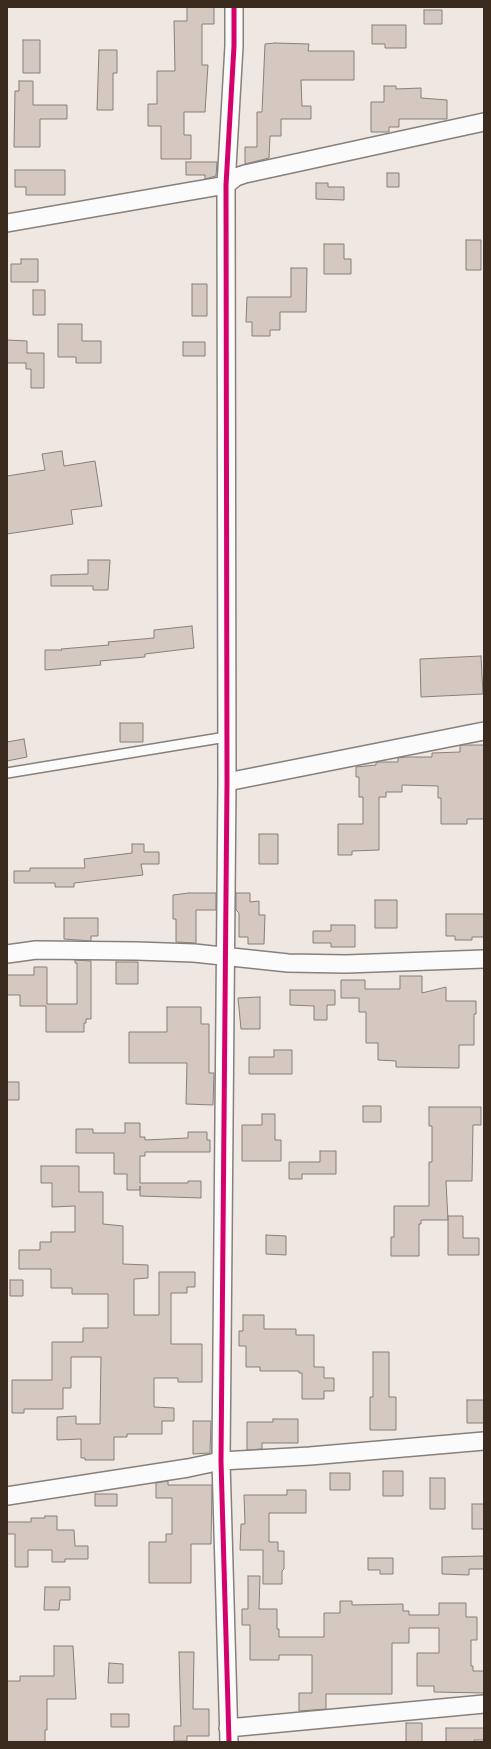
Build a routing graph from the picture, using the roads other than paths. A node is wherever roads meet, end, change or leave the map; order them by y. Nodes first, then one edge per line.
1 (234, 7) edge
2 (484, 122) edge
3 (226, 185) junction
4 (7, 223) edge
5 (484, 731) edge
6 (226, 737) junction
7 (7, 773) edge
8 (227, 782) junction
9 (7, 954) edge
10 (226, 956) junction
11 (484, 959) edge
12 (484, 1441) edge
13 (221, 1461) junction
14 (7, 1496) edge
15 (484, 1704) edge
16 (228, 1735) edge

1 - 3 street
2 - 3 street
3 - 4 street
3 - 6 street
5 - 8 street
6 - 7 lane
6 - 8 street
8 - 10 street
9 - 10 street
10 - 11 street
10 - 13 street
12 - 13 street
13 - 14 street
13 - 16 street
15 - 16 street

